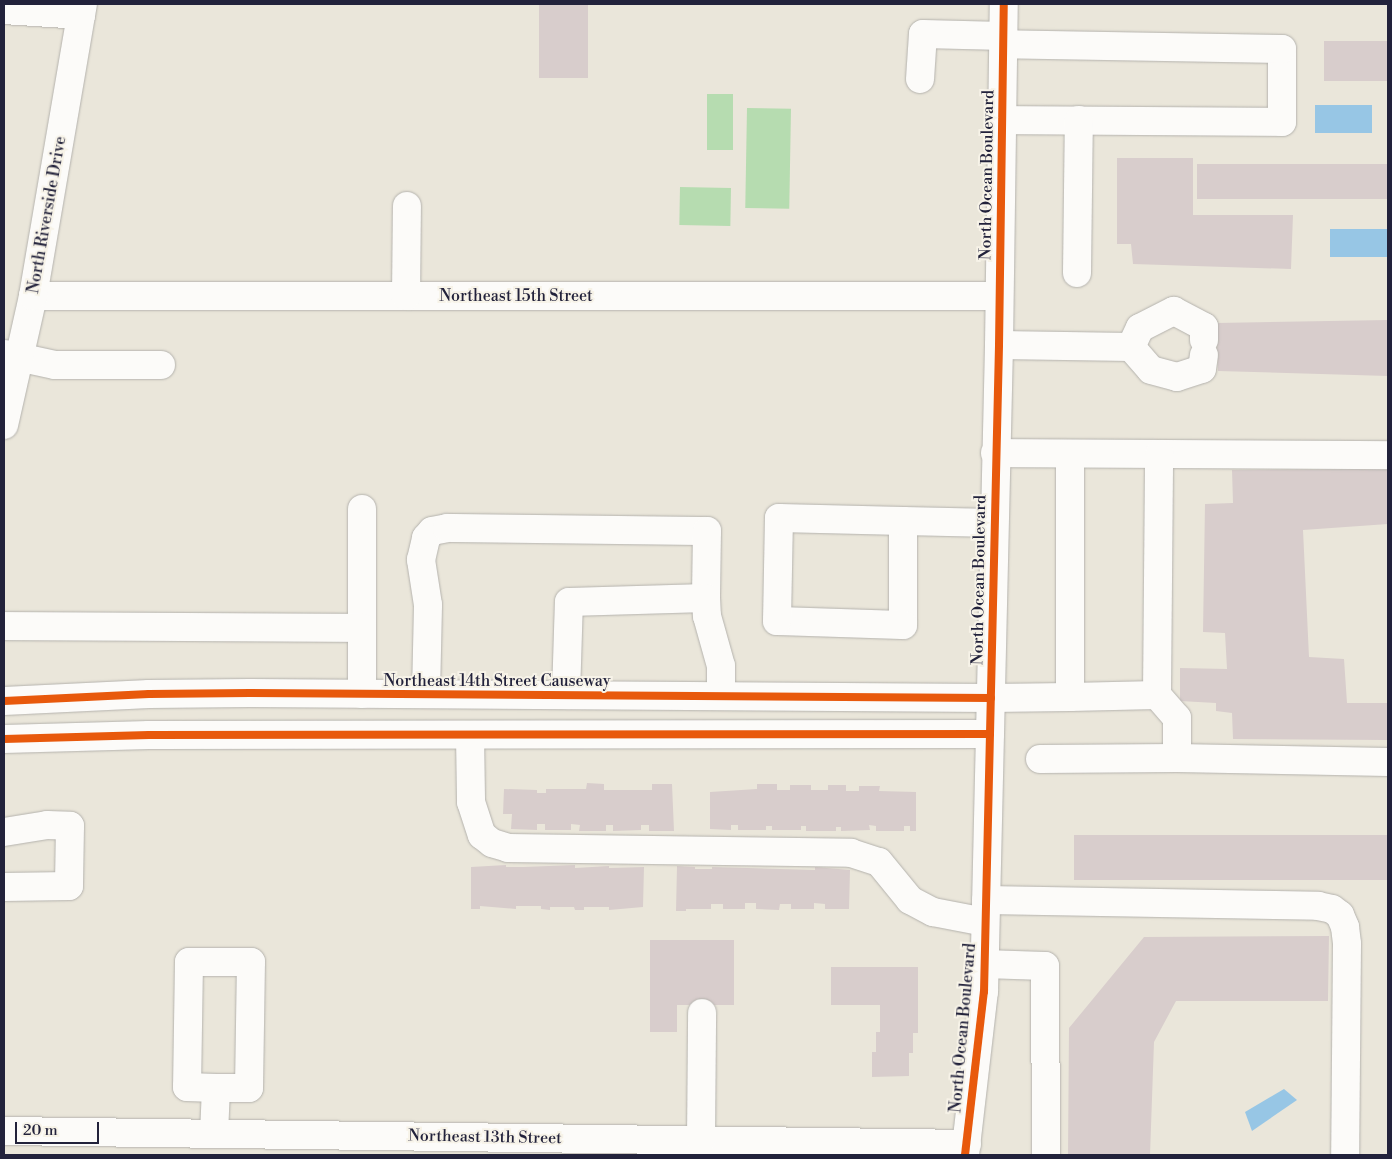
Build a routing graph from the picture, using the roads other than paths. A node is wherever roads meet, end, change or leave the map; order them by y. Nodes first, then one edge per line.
1 (1004, 4) edge
2 (82, 9) edge
3 (4, 10) edge
4 (1004, 40) junction
5 (920, 79) dead end
6 (1002, 120) junction
7 (1079, 120) junction
8 (408, 206) dead end
9 (1077, 273) dead end
10 (33, 296) junction
11 (406, 296) junction
12 (999, 296) junction
13 (1000, 345) junction
14 (1131, 347) junction
15 (12, 356) edge
16 (161, 365) dead end
17 (4, 425) edge
18 (996, 453) junction
19 (1070, 454) junction
20 (1159, 454) junction
21 (1388, 455) edge
22 (362, 509) dead end
23 (904, 521) junction
24 (994, 523) junction
25 (706, 598) junction
26 (4, 626) edge
27 (362, 628) junction
28 (362, 694) junction
29 (426, 694) junction
30 (566, 695) junction
31 (1157, 695) junction
32 (721, 696) junction
33 (1070, 697) junction
34 (991, 698) junction
35 (4, 701) edge
36 (470, 734) junction
37 (990, 734) junction
38 (4, 739) edge
39 (1177, 758) junction
40 (1040, 759) dead end
41 (1388, 762) edge
42 (4, 832) edge
43 (4, 887) edge
44 (985, 911) junction
45 (984, 964) junction
46 (702, 1013) dead end
47 (216, 1088) junction
48 (4, 1131) edge
49 (214, 1134) junction
50 (701, 1140) junction
51 (45, 1144) edge
52 (99, 1144) edge
53 (187, 1144) edge
54 (765, 1148) edge
55 (966, 1150) edge
56 (1046, 1155) edge
57 (1345, 1155) edge

1 - 4 main road, North Ocean Boulevard
2 - 3 main road
2 - 10 main road, North Riverside Drive
4 - 5 main road
4 - 6 main road, North Ocean Boulevard
4 - 7 main road
6 - 7 main road
6 - 12 main road, North Ocean Boulevard
7 - 9 main road
8 - 11 main road
10 - 11 main road, Northeast 15th Street
10 - 15 main road, North Riverside Drive
11 - 12 main road, Northeast 15th Street
12 - 13 main road, North Ocean Boulevard
13 - 14 main road
13 - 18 main road, North Ocean Boulevard
14 - 14 main road
15 - 16 main road
15 - 17 main road, North Riverside Drive
18 - 19 main road
18 - 24 main road, North Ocean Boulevard
19 - 20 main road
19 - 33 main road
20 - 21 main road
20 - 31 main road
22 - 27 main road
23 - 23 main road
23 - 24 main road
24 - 34 main road, North Ocean Boulevard
25 - 29 main road
25 - 30 main road
25 - 32 main road
26 - 27 main road
27 - 28 main road
28 - 29 main road, Northeast 14th Street Causeway
28 - 35 main road, Northeast 14th Street Causeway
29 - 30 main road, Northeast 14th Street Causeway
30 - 32 main road, Northeast 14th Street Causeway
31 - 33 main road, Northeast 14th Street Causeway
31 - 39 main road
32 - 34 main road, Northeast 14th Street Causeway
33 - 34 main road, Northeast 14th Street Causeway
34 - 37 main road, North Ocean Boulevard
36 - 37 main road
36 - 38 main road
36 - 44 main road
37 - 44 main road, North Ocean Boulevard
39 - 40 main road
39 - 41 main road
42 - 43 main road
44 - 45 main road, North Ocean Boulevard
44 - 57 main road
45 - 55 main road, North Ocean Boulevard
45 - 56 main road
46 - 50 main road
47 - 47 main road
47 - 49 main road
48 - 51 main road, Northeast 13th Street
49 - 50 main road, Northeast 13th Street
49 - 53 main road, Northeast 13th Street
50 - 54 main road, Northeast 13th Street
51 - 52 main road, Northeast 13th Street
52 - 53 main road, Northeast 13th Street
54 - 55 main road, Northeast 13th Street

